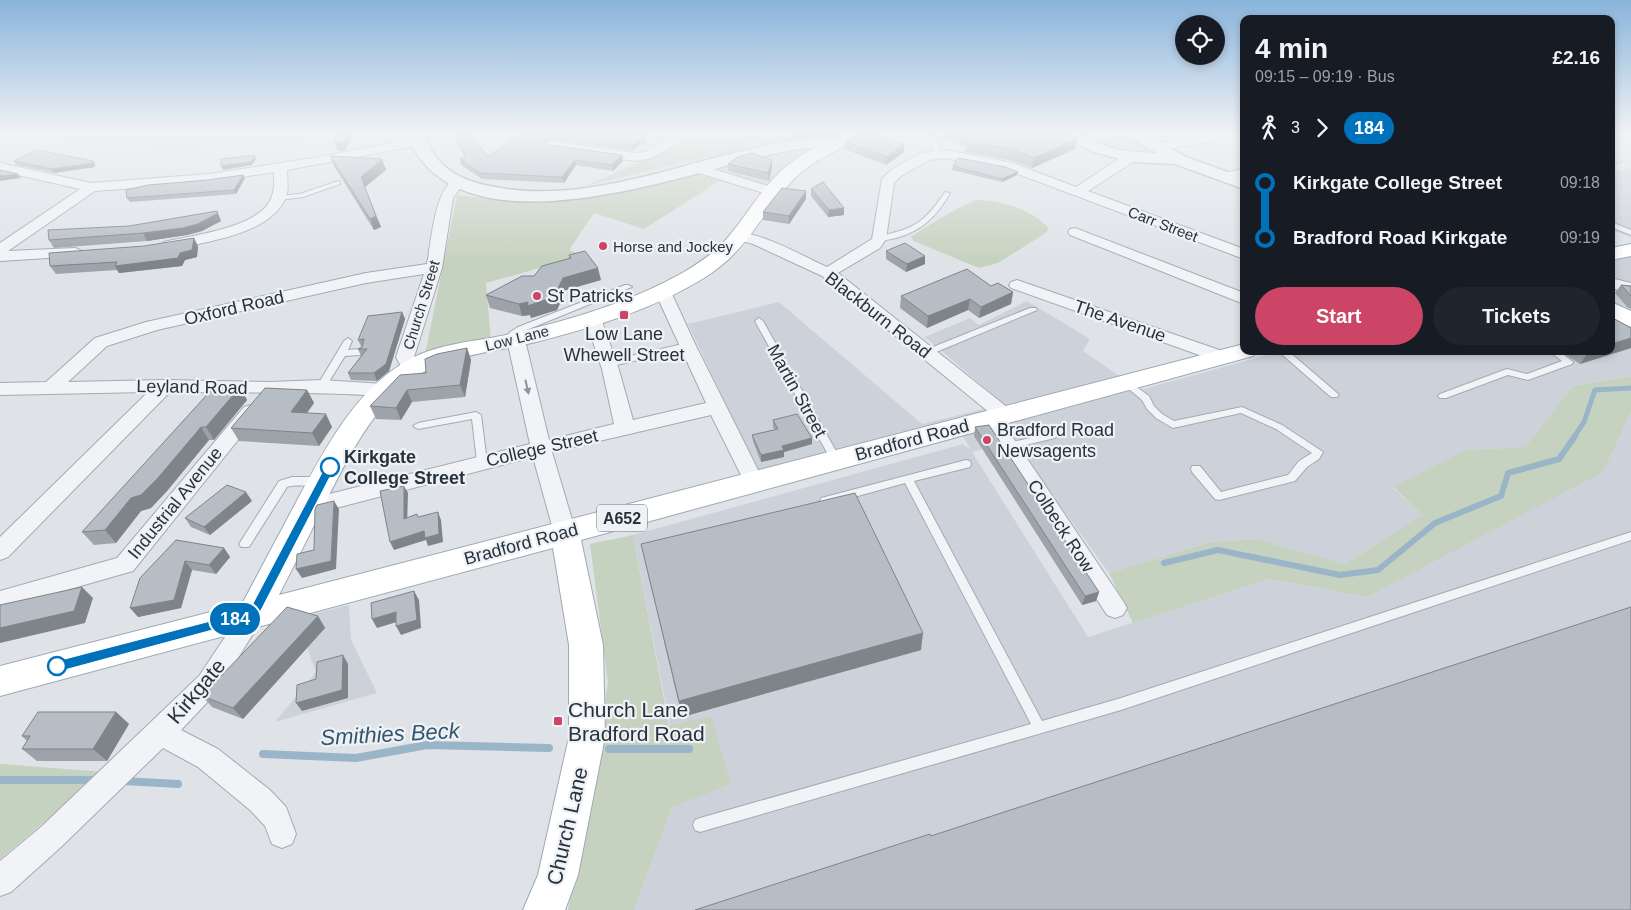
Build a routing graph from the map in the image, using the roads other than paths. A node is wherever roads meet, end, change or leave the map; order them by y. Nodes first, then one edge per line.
1 (41, 176) edge
2 (220, 176) edge
3 (280, 176) edge
4 (447, 176) edge
5 (657, 176) edge
6 (724, 176) edge
7 (786, 176) edge
8 (893, 176) edge
9 (1036, 176) edge
10 (1101, 176) edge
11 (1223, 177) edge
12 (338, 183) edge
13 (457, 183) junction
14 (1240, 183) edge
15 (91, 188) junction
16 (773, 192) junction
17 (1077, 192) junction
18 (947, 193) dead end
19 (279, 198) junction
20 (1615, 226) edge
21 (1075, 232) dead end
22 (1631, 233) edge
23 (739, 236) junction
24 (879, 238) junction
25 (151, 247) edge
26 (0, 250) edge
27 (1631, 250) edge
28 (88, 252) edge
29 (1240, 253) edge
30 (1615, 253) edge
31 (0, 256) edge
32 (434, 268) junction
33 (828, 273) junction
34 (1017, 285) dead end
35 (628, 287) dead end
36 (662, 292) junction
37 (1240, 297) edge
38 (1033, 310) dead end
39 (1615, 311) edge
40 (594, 318) junction
41 (1631, 320) edge
42 (759, 322) dead end
43 (348, 341) dead end
44 (512, 341) junction
45 (687, 346) junction
46 (360, 352) edge
47 (342, 353) junction
48 (926, 353) junction
49 (1233, 354) edge
50 (1287, 355) edge
51 (1559, 355) edge
52 (608, 366) junction
53 (413, 367) junction
54 (1126, 382) junction
55 (165, 386) junction
56 (322, 386) junction
57 (52, 387) junction
58 (270, 388) junction
59 (0, 389) edge
60 (384, 390) junction
61 (1334, 395) dead end
62 (1443, 396) dead end
63 (717, 407) junction
64 (998, 417) junction
65 (418, 426) dead end
66 (625, 428) junction
67 (1052, 436) dead end
68 (1008, 446) junction
69 (541, 448) junction
70 (836, 460) junction
71 (482, 462) junction
72 (966, 464) dead end
73 (1196, 469) dead end
74 (908, 479) junction
75 (322, 481) junction
76 (754, 482) junction
77 (814, 504) edge
78 (309, 507) junction
79 (565, 533) junction
80 (1631, 536) edge
81 (245, 544) dead end
82 (0, 552) edge
83 (0, 600) edge
84 (1115, 608) dead end
85 (253, 614) junction
86 (0, 681) edge
87 (1039, 727) junction
88 (161, 733) junction
89 (700, 825) dead end
90 (282, 834) dead end
91 (0, 881) edge
92 (544, 910) edge

1 - 15 street
2 - 15 street
3 - 19 street
4 - 13 street
5 - 13 street
6 - 16 street
7 - 16 main road, Low Lane
8 - 24 street, Carr Street
9 - 17 street, Carr Street
10 - 17 street
11 - 14 street
12 - 19 lane
13 - 32 street, Church Street
15 - 26 street
16 - 23 main road, Low Lane
17 - 29 street, Carr Street
18 - 24 lane
19 - 25 street
20 - 22 lane
21 - 37 street
23 - 33 street, Blackburn Road
23 - 36 main road, Low Lane
24 - 33 street
27 - 30 main road
28 - 31 street
32 - 53 street, Church Street
32 - 57 street, Oxford Road
33 - 48 street, Blackburn Road
34 - 49 street, The Avenue
35 - 44 lane
36 - 40 main road, Low Lane
36 - 45 street
38 - 48 lane
39 - 41 main road
40 - 44 main road, Low Lane
40 - 52 street
42 - 70 lane, Martin Street
43 - 47 lane
44 - 53 main road, Low Lane
44 -> 69 street
45 - 52 lane
45 - 63 street
46 - 47 lane
47 - 56 lane
48 - 64 street, Blackburn Road
49 - 54 main road, Bradford Road / A652
50 - 61 lane
51 - 62 lane
52 - 66 street
53 - 60 main road, Kirkgate
54 - 64 main road, Bradford Road / A652
54 - 73 lane
55 - 57 street, Leyland Road
55 - 58 street, Leyland Road
55 - 82 street
56 - 58 street, Leyland Road
56 - 60 street, Leyland Road
57 - 59 street, Leyland Road
58 - 83 street, Industrial Avenue
60 - 75 main road, Kirkgate
63 - 66 street, College Street
63 - 76 street
64 - 68 street, Colbeck Row
64 - 70 main road, Bradford Road / A652
65 - 71 lane
66 - 69 street, College Street
67 - 68 lane
68 - 84 street, Colbeck Row
69 - 71 street, College Street
69 - 79 street
70 - 76 main road, Bradford Road / A652
71 - 78 street, College Street
72 - 74 lane
74 - 77 lane
74 - 87 lane
75 - 78 main road, Kirkgate
75 - 81 lane
76 - 79 main road, Bradford Road / A652
78 - 85 main road, Kirkgate
79 - 85 main road, Bradford Road / A652
79 - 92 main road, Church Lane
80 - 87 lane
85 - 86 main road, Bradford Road / A652
85 - 88 street, Kirkgate
87 - 89 lane
88 - 90 street
88 - 91 street, Kirkgate

